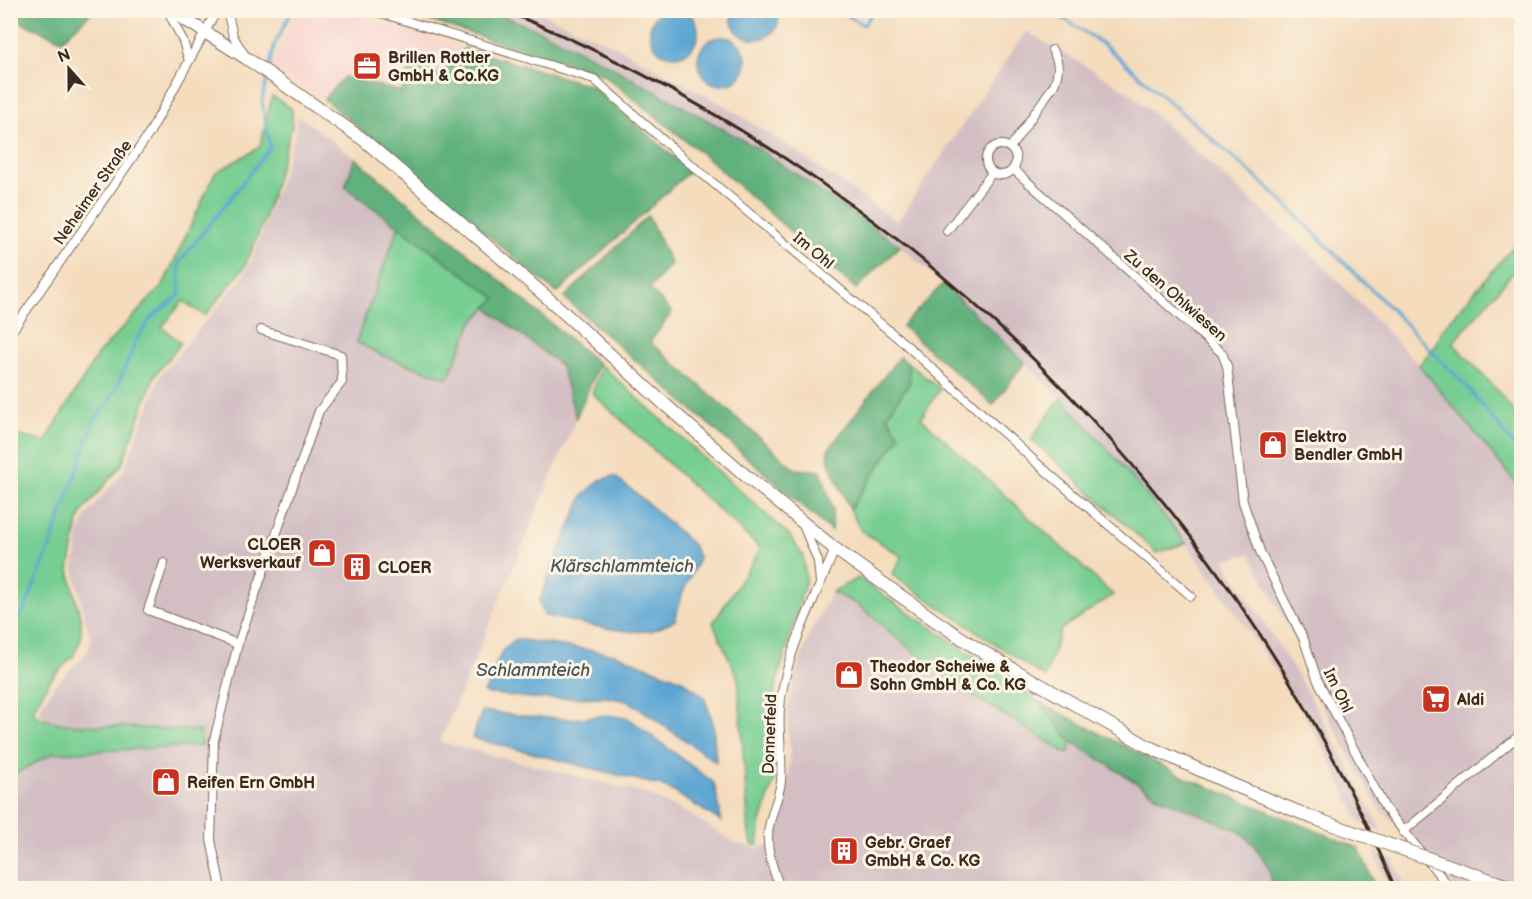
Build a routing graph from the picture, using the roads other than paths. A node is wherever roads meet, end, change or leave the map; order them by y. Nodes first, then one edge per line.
1 (169, 10) edge
2 (218, 10) edge
3 (226, 10) edge
4 (371, 10) edge
5 (205, 31) junction
6 (1052, 50) dead end
7 (246, 58) junction
8 (189, 61) junction
9 (1010, 148) junction
10 (1012, 170) junction
11 (992, 172) junction
12 (947, 231) dead end
13 (261, 330) dead end
14 (10, 334) edge
15 (801, 521) junction
16 (835, 549) junction
17 (1261, 554) joint
18 (164, 563) dead end
19 (820, 584) junction
20 (1191, 596) dead end
21 (238, 644) junction
22 (1521, 733) edge
23 (1403, 832) junction
24 (221, 888) edge
25 (780, 888) edge
26 (1450, 888) edge
27 (1516, 888) edge

1 - 5 main road
1 - 8 street
2 - 5 street, Neheimer Straße
3 - 7 street
4 - 20 street, Im Ohl
5 - 7 main road
5 - 8 street, Neheimer Straße
6 - 9 street
7 - 15 main road
8 - 14 street, Neheimer Straße
9 - 10 street
9 - 11 street
10 - 11 street
10 - 17 street, Zu den Ohlwiesen
11 - 12 street
13 - 21 street
15 - 16 main road
15 - 19 street, Donnerfeld
16 - 19 street, Donnerfeld
16 - 27 main road, bridge
17 - 23 street, Im Ohl
18 - 21 street
19 - 25 street, Donnerfeld
21 - 24 street
22 - 23 street
23 - 26 street, Im Ohl

